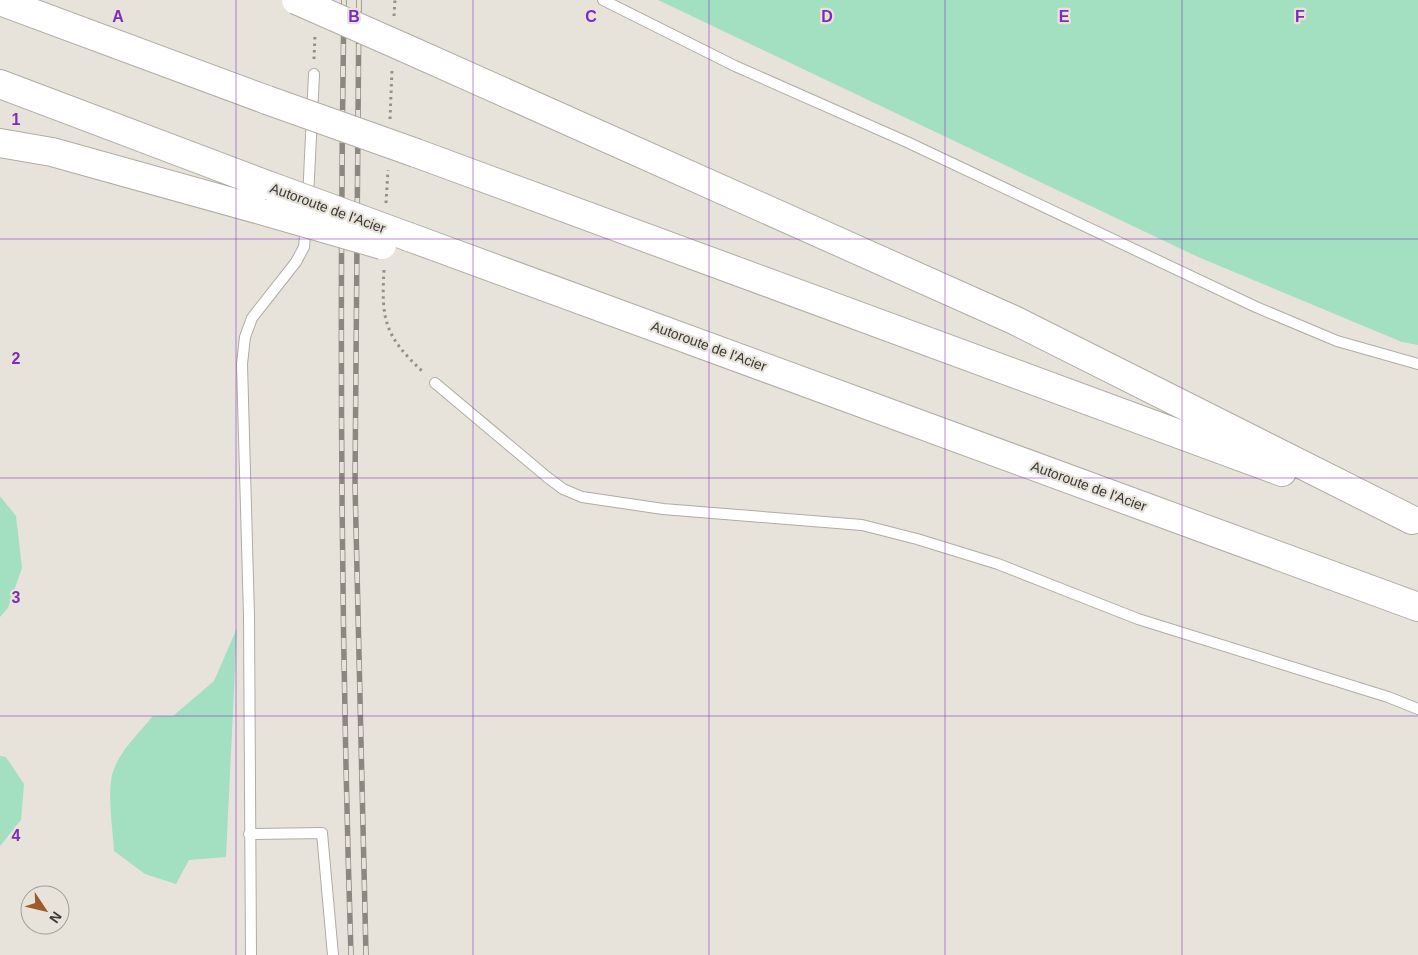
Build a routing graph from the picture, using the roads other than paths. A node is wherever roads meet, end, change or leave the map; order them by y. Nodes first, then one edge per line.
1 (296, 0) edge
2 (603, 0) edge
3 (0, 1) edge
4 (314, 74) dead end
5 (0, 84) edge
6 (0, 142) edge
7 (408, 245) junction
8 (1418, 364) edge
9 (435, 383) road end
10 (1415, 521) edge
11 (1418, 607) edge
12 (1418, 709) edge
13 (249, 834) junction
14 (251, 955) edge
15 (333, 955) edge

1 - 10 highway, bridge
2 - 8 lane
3 - 10 highway, bridge
4 - 13 lane
5 - 7 highway, Autoroute de l'Acier, bridge
6 - 7 highway, bridge
7 - 11 highway, Autoroute de l'Acier
9 - 12 lane
13 - 14 lane
13 - 15 lane

